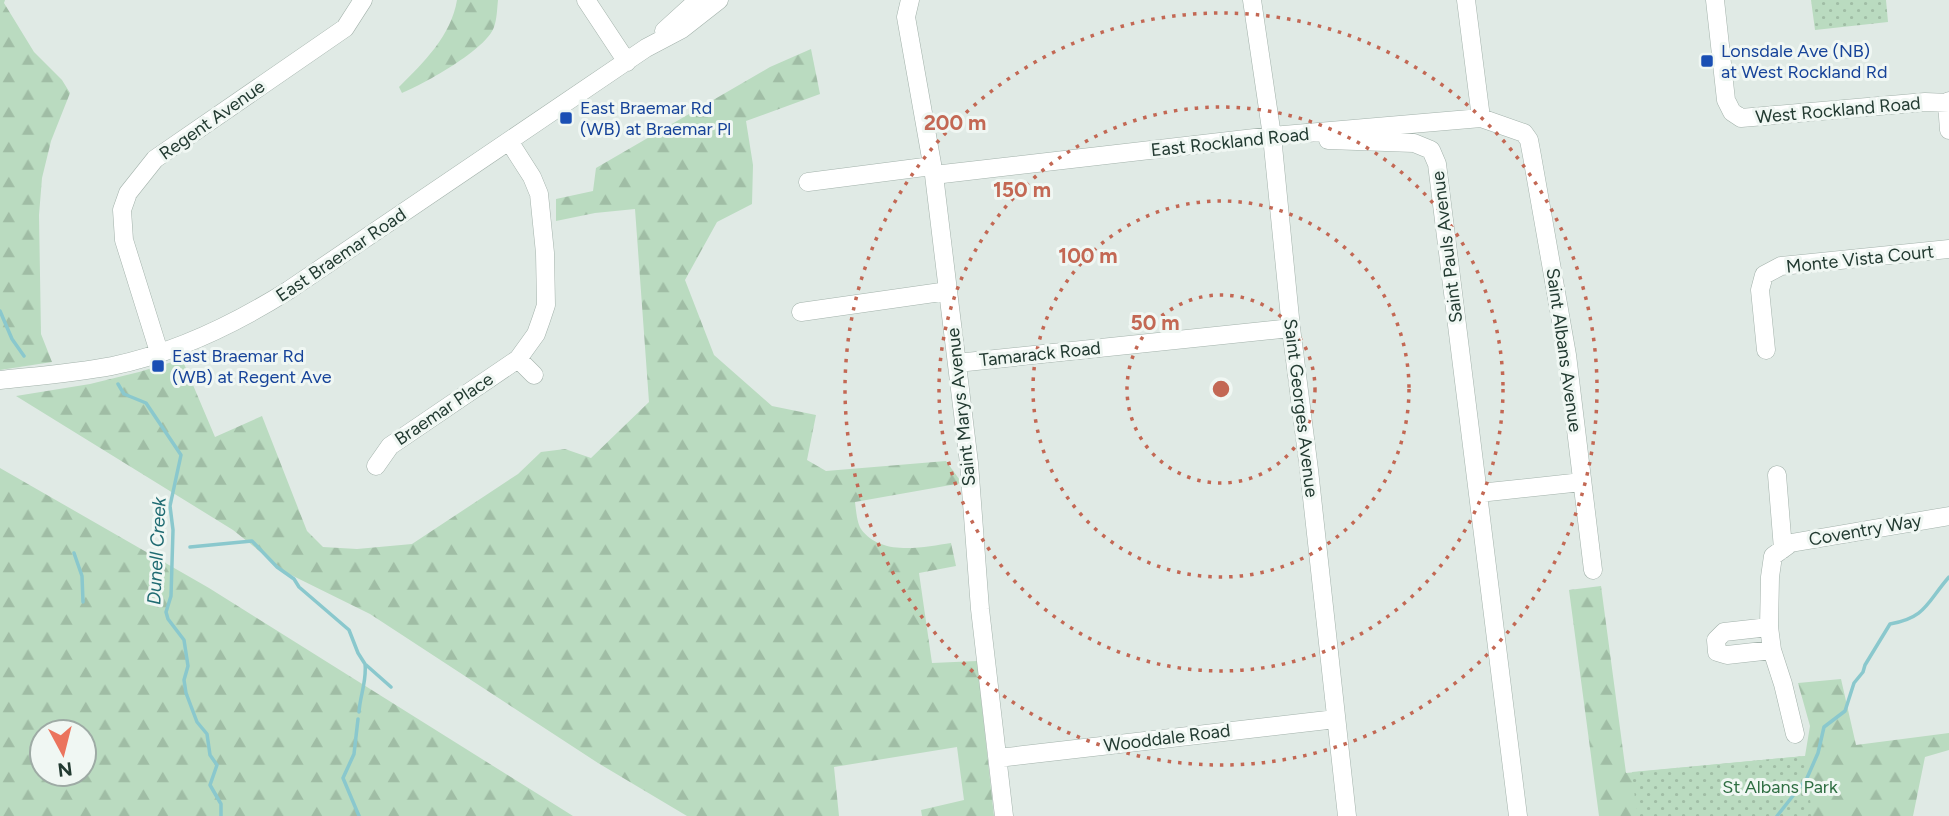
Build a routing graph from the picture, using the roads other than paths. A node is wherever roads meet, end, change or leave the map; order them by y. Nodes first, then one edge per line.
1 (363, 0) edge
2 (586, 0) edge
3 (698, 0) edge
4 (719, 0) edge
5 (909, 0) edge
6 (1252, 0) edge
7 (1466, 0) edge
8 (1714, 0) edge
9 (646, 48) junction
10 (627, 62) junction
11 (1948, 102) edge
12 (1481, 118) junction
13 (1949, 130) edge
14 (1524, 133) joint
15 (1278, 136) junction
16 (509, 141) junction
17 (933, 171) junction
18 (808, 182) dead end
19 (1949, 249) edge
20 (948, 291) junction
21 (801, 312) dead end
22 (1291, 328) junction
23 (1766, 350) dead end
24 (159, 352) junction
25 (518, 359) junction
26 (957, 363) junction
27 (534, 374) dead end
28 (0, 380) edge
29 (376, 466) dead end
30 (1777, 475) dead end
31 (1582, 482) junction
32 (1479, 493) junction
33 (1949, 516) edge
34 (1783, 549) junction
35 (1593, 570) dead end
36 (1769, 627) junction
37 (1772, 650) junction
38 (1336, 719) junction
39 (1795, 734) dead end
40 (998, 758) junction
41 (1004, 816) edge
42 (1347, 816) edge
43 (1518, 816) edge

1 - 24 street, Regent Avenue
2 - 10 street
3 - 9 street, East Braemar Road
4 - 9 street, East Braemar Road
5 - 17 street, Saint Marys Avenue
6 - 15 street, Saint Georges Avenue
7 - 12 street
8 - 11 street, West Rockland Road
9 - 10 street, East Braemar Road
10 - 16 street, East Braemar Road
11 - 13 street
12 - 14 street, East Rockland Road
12 - 15 street, East Rockland Road
14 - 31 street, Saint Albans Avenue
15 - 17 street, East Rockland Road
15 - 22 street, Saint Georges Avenue
15 - 32 street, Saint Pauls Avenue
16 - 24 street, East Braemar Road
16 - 25 street, Braemar Place
17 - 18 street, East Rockland Road
17 - 20 street, Saint Marys Avenue
19 - 23 street, Monte Vista Court
20 - 21 street
20 - 26 street, Saint Marys Avenue
22 - 26 street, Tamarack Road
22 - 38 street, Saint Georges Avenue
24 - 28 street, East Braemar Road
25 - 27 street
25 - 29 street, Braemar Place
26 - 40 street, Saint Marys Avenue
30 - 34 street
31 - 32 street
31 - 35 street, Saint Albans Avenue
32 - 43 street, Saint Pauls Avenue
33 - 34 street, Coventry Way
34 - 36 street
36 - 37 street
36 - 37 street
37 - 39 street
38 - 40 street, Wooddale Road
38 - 42 street, Saint Georges Avenue
40 - 41 street, Saint Marys Avenue

